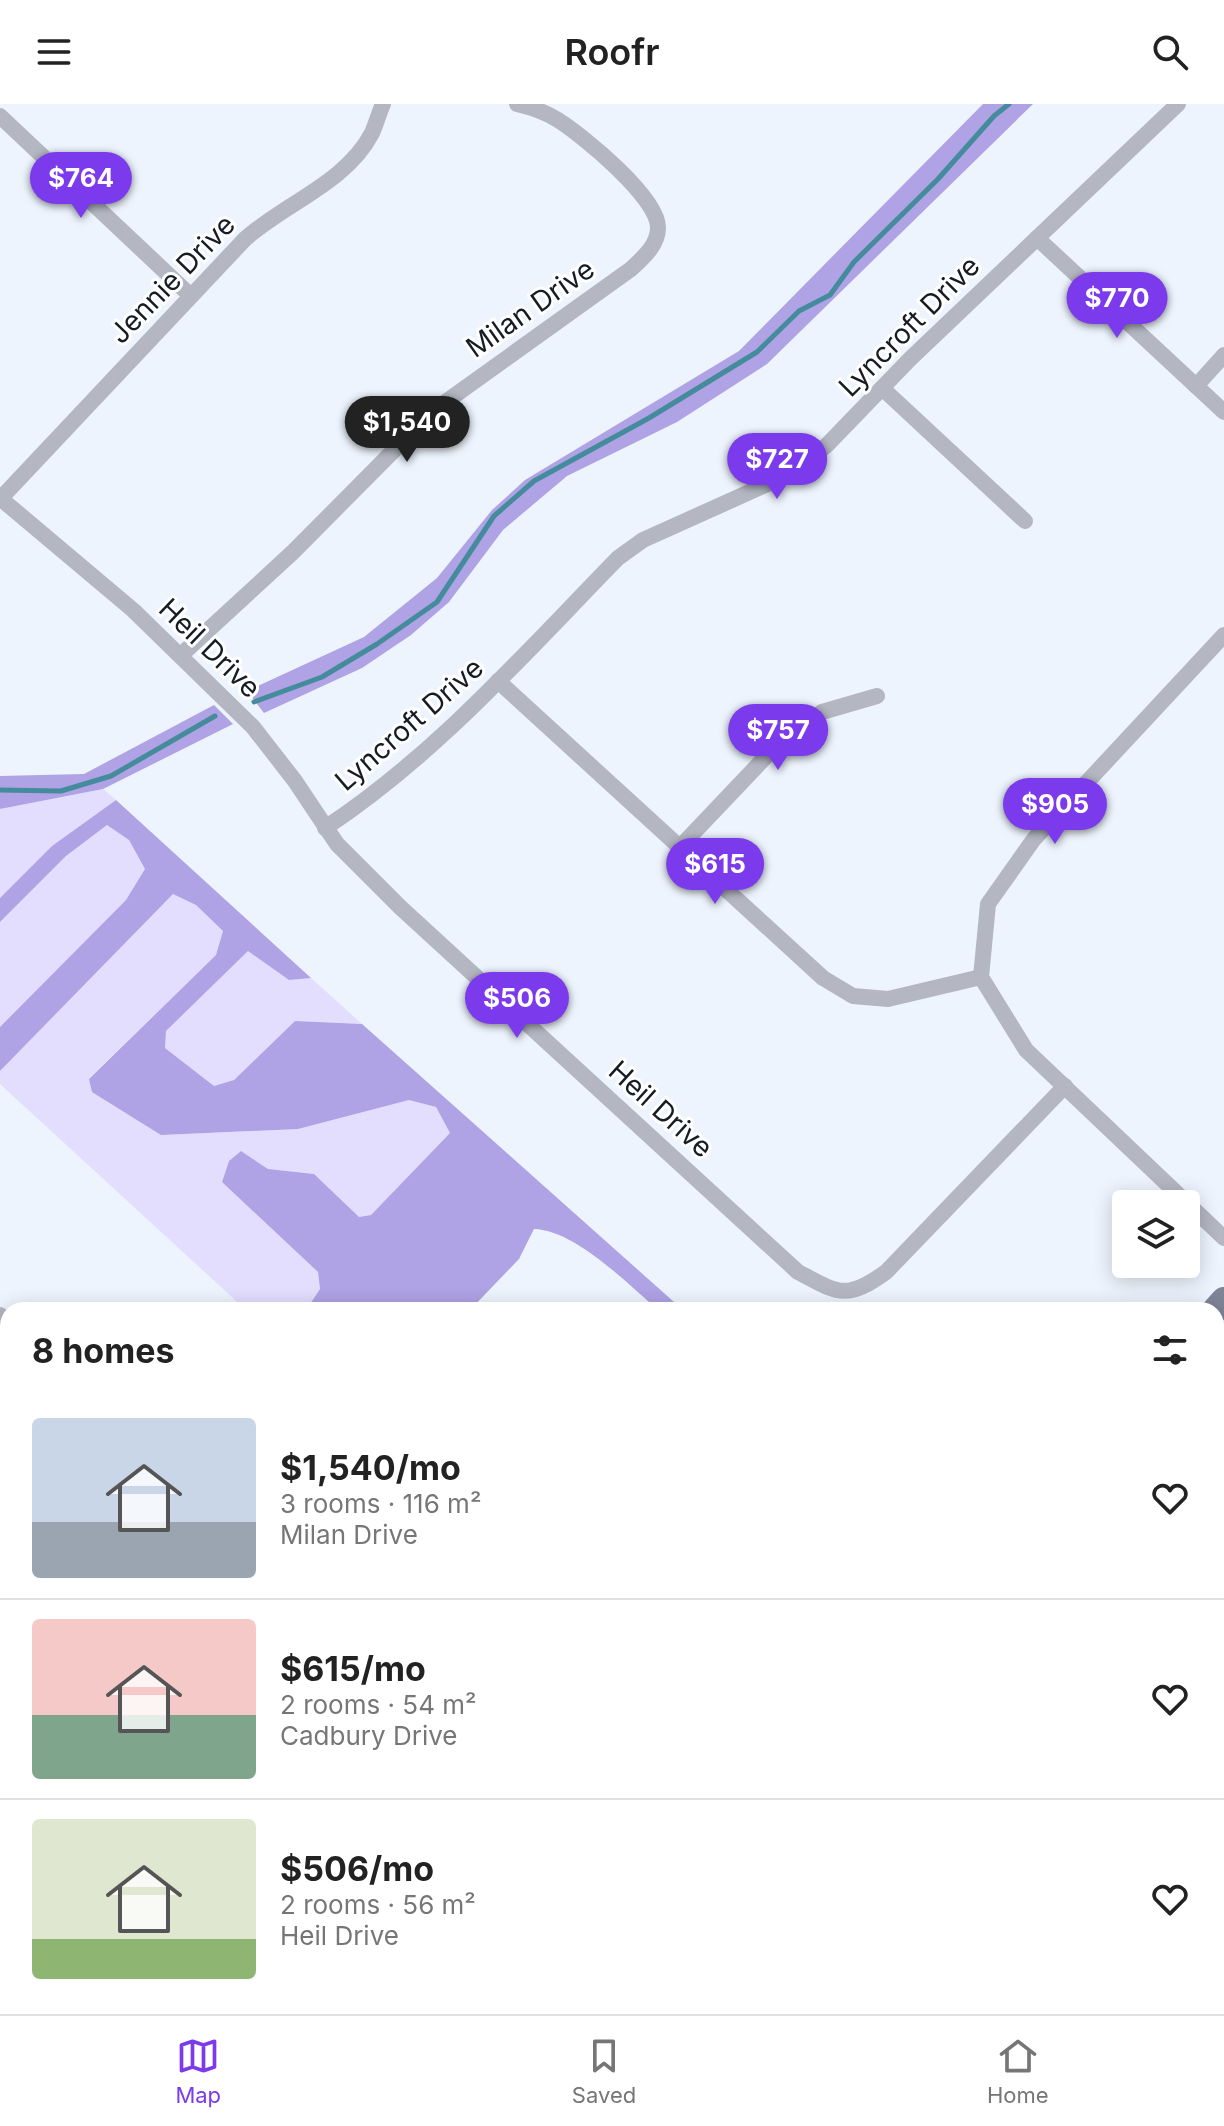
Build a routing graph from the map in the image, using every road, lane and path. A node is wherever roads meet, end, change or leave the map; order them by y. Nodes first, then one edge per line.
1 (383, 104) edge
2 (517, 104) edge
3 (1178, 104) edge
4 (0, 116) edge
5 (1037, 238) junction
6 (191, 296) junction
7 (1224, 355) edge
8 (1196, 386) junction
9 (882, 388) junction
10 (1224, 412) edge
11 (0, 498) edge
12 (1025, 521) dead end
13 (1224, 635) edge
14 (181, 655) junction
15 (498, 681) junction
16 (877, 696) dead end
17 (325, 828) junction
18 (680, 847) junction
19 (981, 977) junction
20 (1065, 1086) junction
21 (1224, 1238) edge

1 - 6 street, Jennie Drive
2 - 14 street, Milan Drive
3 - 5 street, Lyncroft Drive
4 - 6 street
5 - 8 street
5 - 9 street, Lyncroft Drive
6 - 11 street, Jennie Drive
7 - 8 street
8 - 10 street
9 - 12 street
9 - 15 street, Lyncroft Drive
11 - 14 street, Heil Drive
13 - 19 street
14 - 17 street, Heil Drive
15 - 17 street, Lyncroft Drive
15 - 18 street
16 - 18 street
17 - 20 street, Heil Drive
18 - 19 street
19 - 20 street
20 - 21 street

